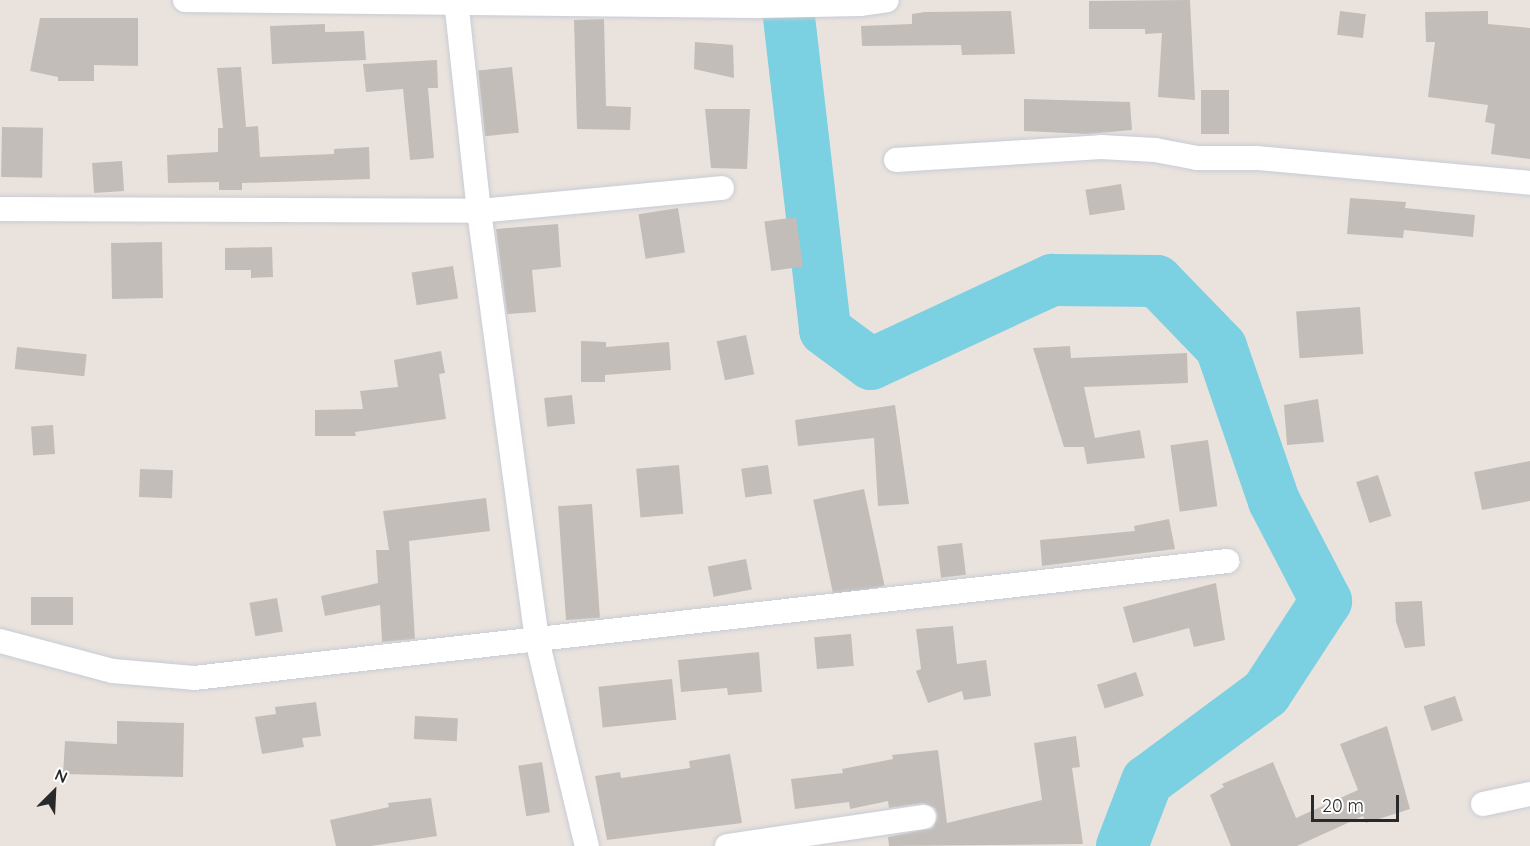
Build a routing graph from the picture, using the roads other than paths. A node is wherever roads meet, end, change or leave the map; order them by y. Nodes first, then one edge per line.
1 (185, 0) edge
2 (456, 0) edge
3 (887, 0) edge
4 (896, 160) dead end
5 (1530, 183) edge
6 (722, 188) dead end
7 (0, 209) edge
8 (479, 212) junction
9 (1227, 561) dead end
10 (537, 640) junction
11 (0, 641) edge
12 (1530, 794) edge
13 (1483, 804) dead end
14 (924, 817) dead end
15 (587, 846) edge
16 (727, 846) edge

1 - 2 street
2 - 3 street
2 - 8 street
4 - 5 street
6 - 8 street
7 - 8 street
8 - 10 street
9 - 10 street
10 - 11 street
10 - 15 street
12 - 13 street
14 - 16 street

